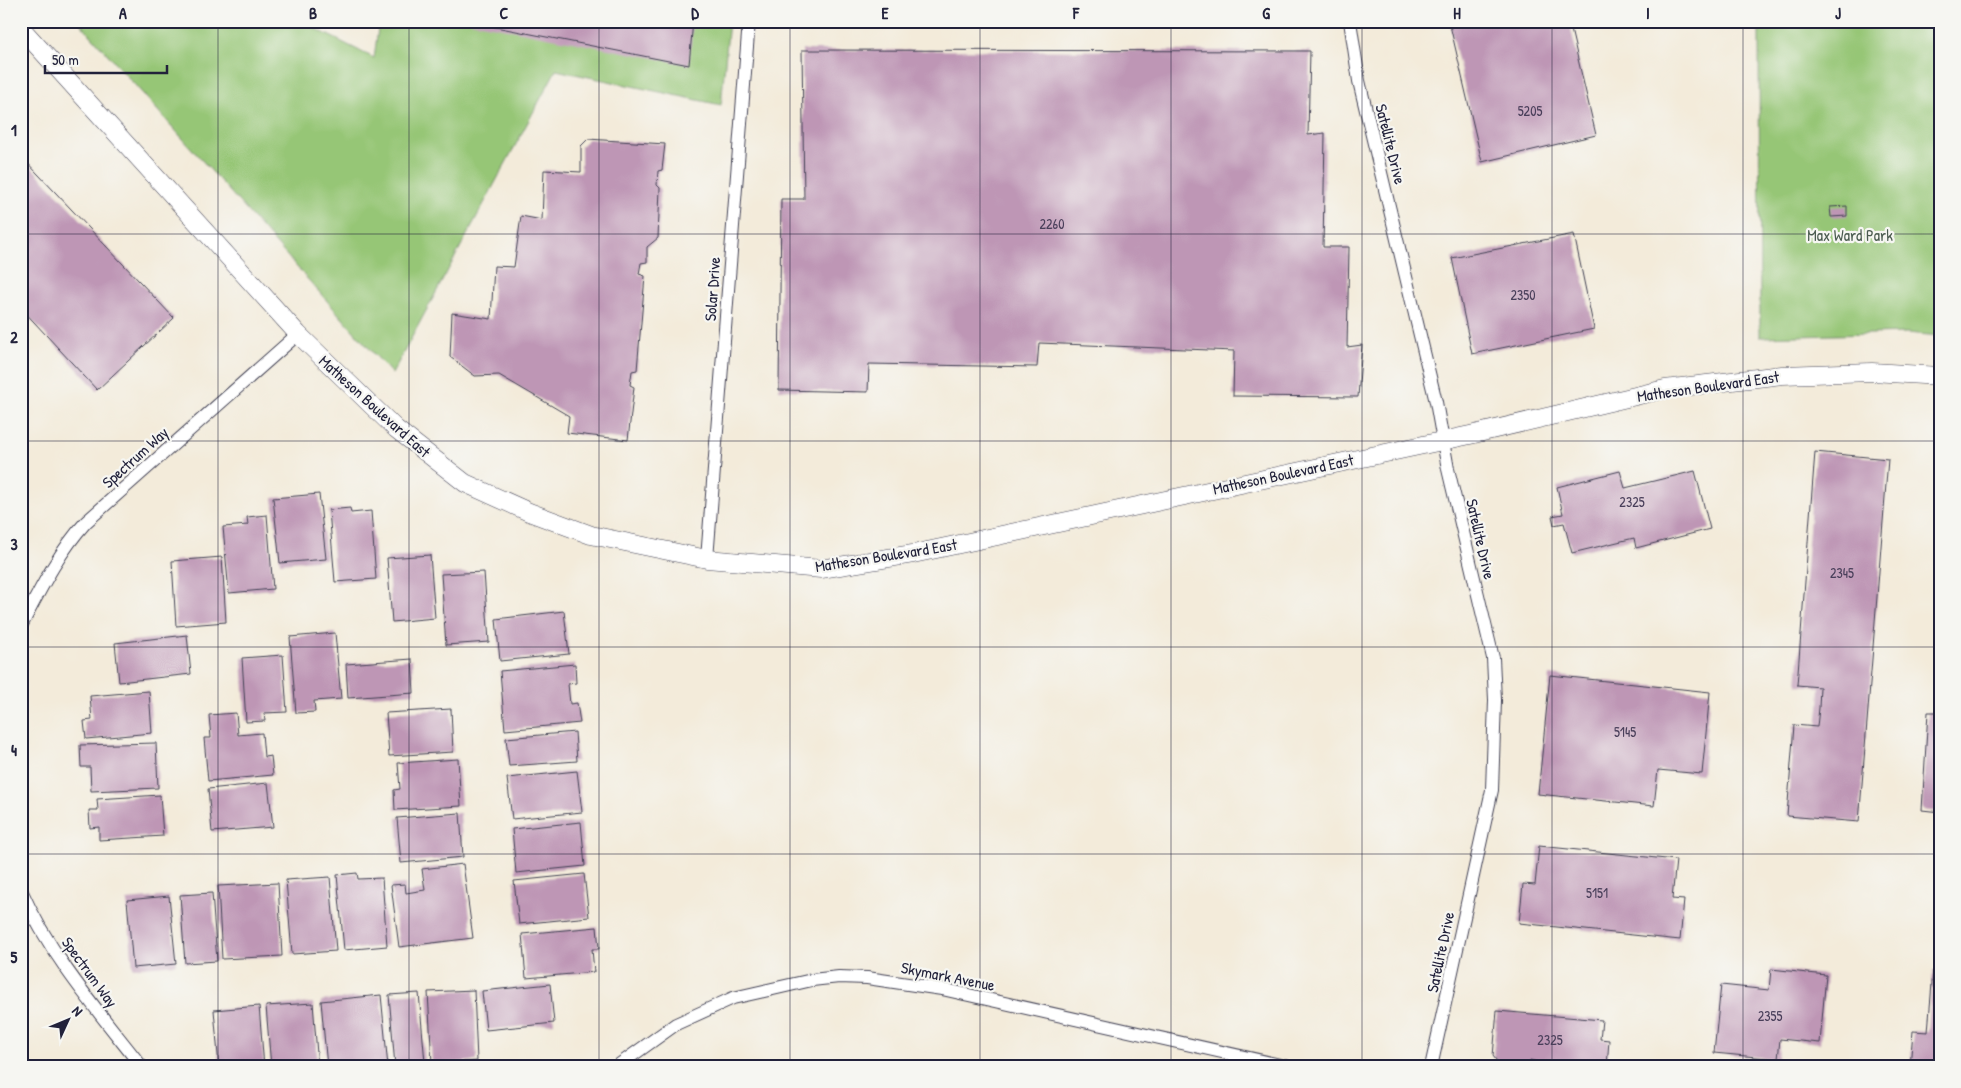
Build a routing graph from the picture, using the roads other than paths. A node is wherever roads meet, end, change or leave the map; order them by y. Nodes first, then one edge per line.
1 (750, 21) edge
2 (1350, 21) edge
3 (21, 28) edge
4 (298, 334) junction
5 (1940, 376) edge
6 (1443, 439) junction
7 (707, 559) junction
8 (21, 626) edge
9 (21, 890) edge
10 (142, 1067) edge
11 (616, 1067) edge
12 (1289, 1067) edge
13 (1431, 1067) edge

1 - 7 street, Solar Drive
2 - 6 street, Satellite Drive
3 - 4 street, Matheson Boulevard East
4 - 7 street, Matheson Boulevard East
4 - 8 street, Spectrum Way
5 - 6 street, Matheson Boulevard East
6 - 7 street, Matheson Boulevard East
6 - 13 street, Satellite Drive
9 - 10 street, Spectrum Way
11 - 12 street, Skymark Avenue

